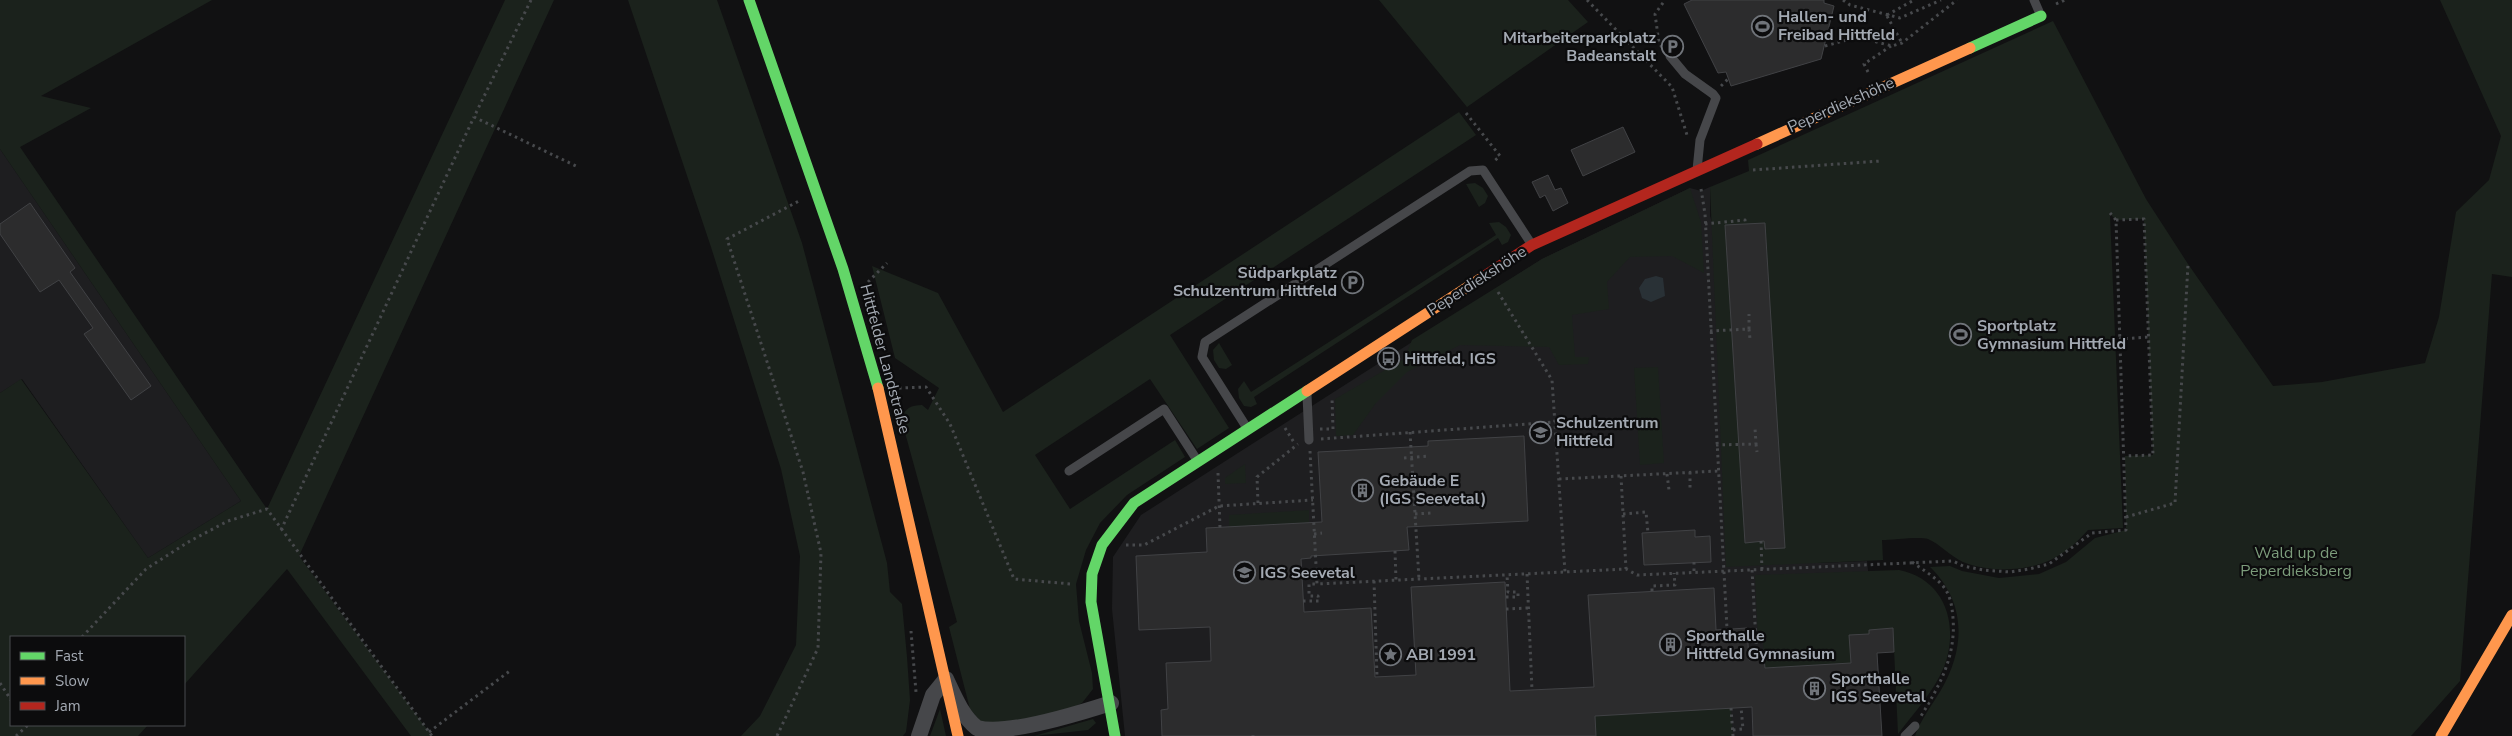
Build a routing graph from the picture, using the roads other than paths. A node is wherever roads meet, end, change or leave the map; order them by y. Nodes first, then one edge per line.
1 (749, 0) edge
2 (2034, 0) edge
3 (2042, 20) joint
4 (1670, 56) dead end
5 (1697, 170) junction
6 (1532, 246) junction
7 (1307, 389) junction
8 (1248, 428) junction
9 (1309, 440) road end
10 (1197, 460) junction
11 (1069, 471) dead end
12 (2512, 616) edge
13 (946, 679) junction
14 (1111, 703) junction
15 (1915, 726) road end
16 (919, 736) edge
17 (958, 736) edge
18 (1115, 736) edge
19 (1906, 736) edge
20 (2441, 736) edge

1 - 13 street, Hittfelder Landstraße
2 - 3 lane
3 - 5 street, Peperdiekshöhe
4 - 5 lane
5 - 6 street, Peperdiekshöhe
6 - 7 street, Peperdiekshöhe
6 - 8 lane
7 - 8 street, Peperdiekshöhe
7 - 9 lane
8 - 10 street, Peperdiekshöhe
10 - 11 lane
10 - 14 street, Peperdiekshöhe
12 - 20 street
13 - 14 street
13 - 16 street
13 - 17 street, Hittfelder Landstraße
14 - 18 street, Peperdiekshöhe
15 - 19 lane

